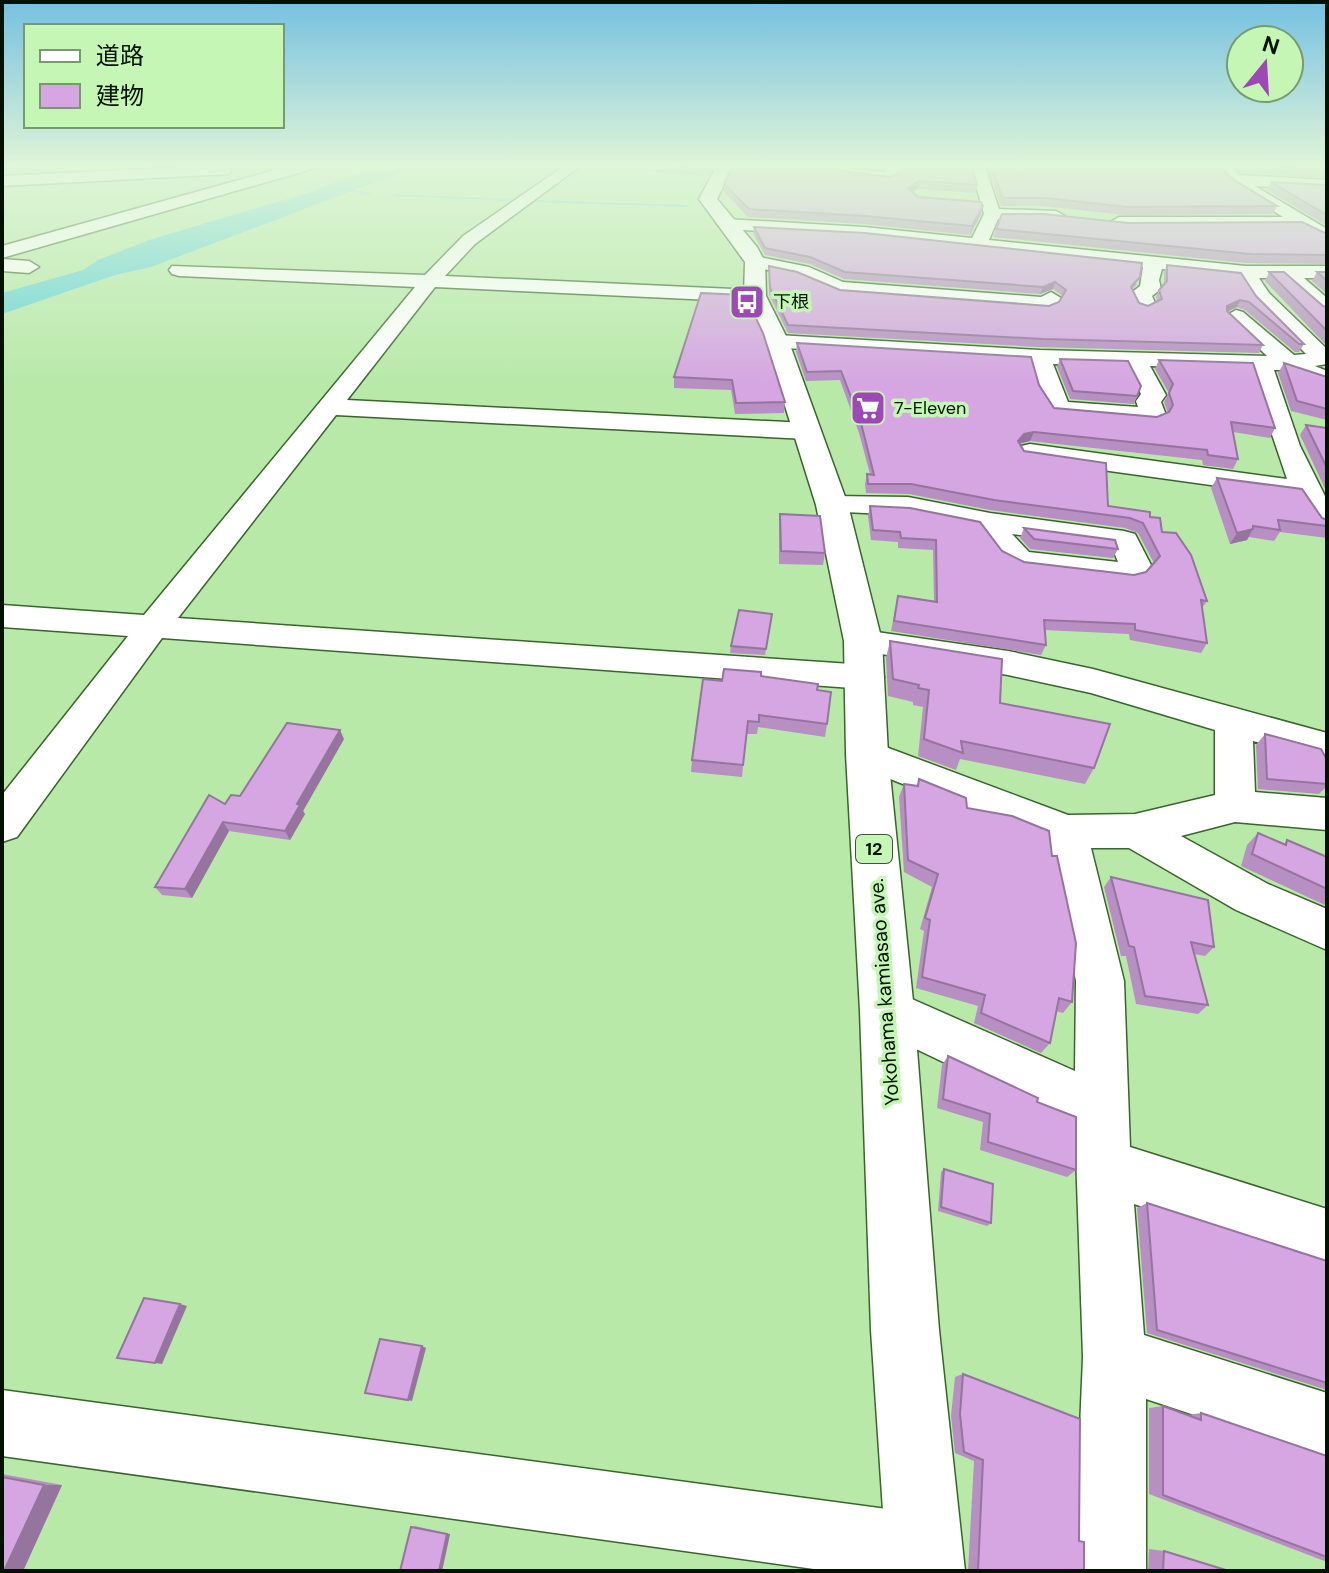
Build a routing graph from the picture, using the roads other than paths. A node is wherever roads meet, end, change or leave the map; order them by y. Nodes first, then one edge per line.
1 (54, 237) edge
2 (473, 237) edge
3 (738, 237) edge
4 (915, 237) edge
5 (978, 237) edge
6 (977, 244) junction
7 (2, 252) edge
8 (2, 265) edge
9 (29, 267) dead end
10 (971, 268) edge
11 (179, 270) dead end
12 (1152, 271) junction
13 (1246, 272) junction
14 (1327, 272) edge
15 (1287, 273) junction
16 (755, 279) junction
17 (428, 283) junction
18 (1051, 298) edge
19 (960, 304) junction
20 (1146, 305) edge
21 (1327, 309) edge
22 (1236, 316) edge
23 (777, 342) junction
24 (1040, 357) junction
25 (1135, 360) junction
26 (1260, 363) junction
27 (1289, 363) junction
28 (1327, 380) edge
29 (330, 407) junction
30 (806, 431) junction
31 (1030, 452) edge
32 (1308, 490) junction
33 (832, 505) junction
34 (1327, 521) edge
35 (990, 522) dead end
36 (2, 616) edge
37 (153, 627) junction
38 (864, 659) junction
39 (1234, 721) junction
40 (867, 754) junction
41 (1325, 755) edge
42 (1235, 806) junction
43 (1327, 814) edge
44 (2, 825) edge
45 (1135, 831) junction
46 (1066, 832) junction
47 (1327, 930) edge
48 (887, 1011) junction
49 (1101, 1110) junction
50 (1105, 1167) junction
51 (1327, 1238) edge
52 (1114, 1357) junction
53 (2, 1423) edge
54 (1327, 1426) edge
55 (925, 1560) edge
56 (1110, 1571) edge

1 - 7 main road
2 - 17 street
3 - 16 main road, Yokohama kamiasao ave. / 12
4 - 6 street
5 - 6 street
6 - 10 street
6 - 12 street
8 - 9 street
11 - 17 street
12 - 13 street
12 - 19 street
12 - 20 street
13 - 15 street
13 - 27 street
14 - 15 street
15 - 21 street
16 - 17 street
16 - 19 street
16 - 23 main road, Yokohama kamiasao ave. / 12
17 - 29 street
18 - 19 street
22 - 27 street
23 - 24 street
23 - 30 main road, Yokohama kamiasao ave. / 12
24 - 25 street
24 - 25 street
25 - 26 street
26 - 27 street
26 - 32 street
27 - 28 street
29 - 30 street
29 - 37 street
30 - 33 main road, Yokohama kamiasao ave. / 12
31 - 32 street
32 - 34 street
33 - 35 street
33 - 38 main road, Yokohama kamiasao ave. / 12
36 - 37 street
37 - 38 street
37 - 44 street
38 - 39 street
38 - 40 main road, Yokohama kamiasao ave. / 12
39 - 41 street
39 - 42 street
40 - 46 street
40 - 48 main road, Yokohama kamiasao ave. / 12
42 - 43 street
42 - 45 street
45 - 46 street
45 - 47 street
46 - 49 street
48 - 49 street
48 - 55 main road, Yokohama kamiasao ave. / 12
49 - 50 street
50 - 51 street
50 - 52 street
52 - 54 street
52 - 56 street
53 - 55 street

